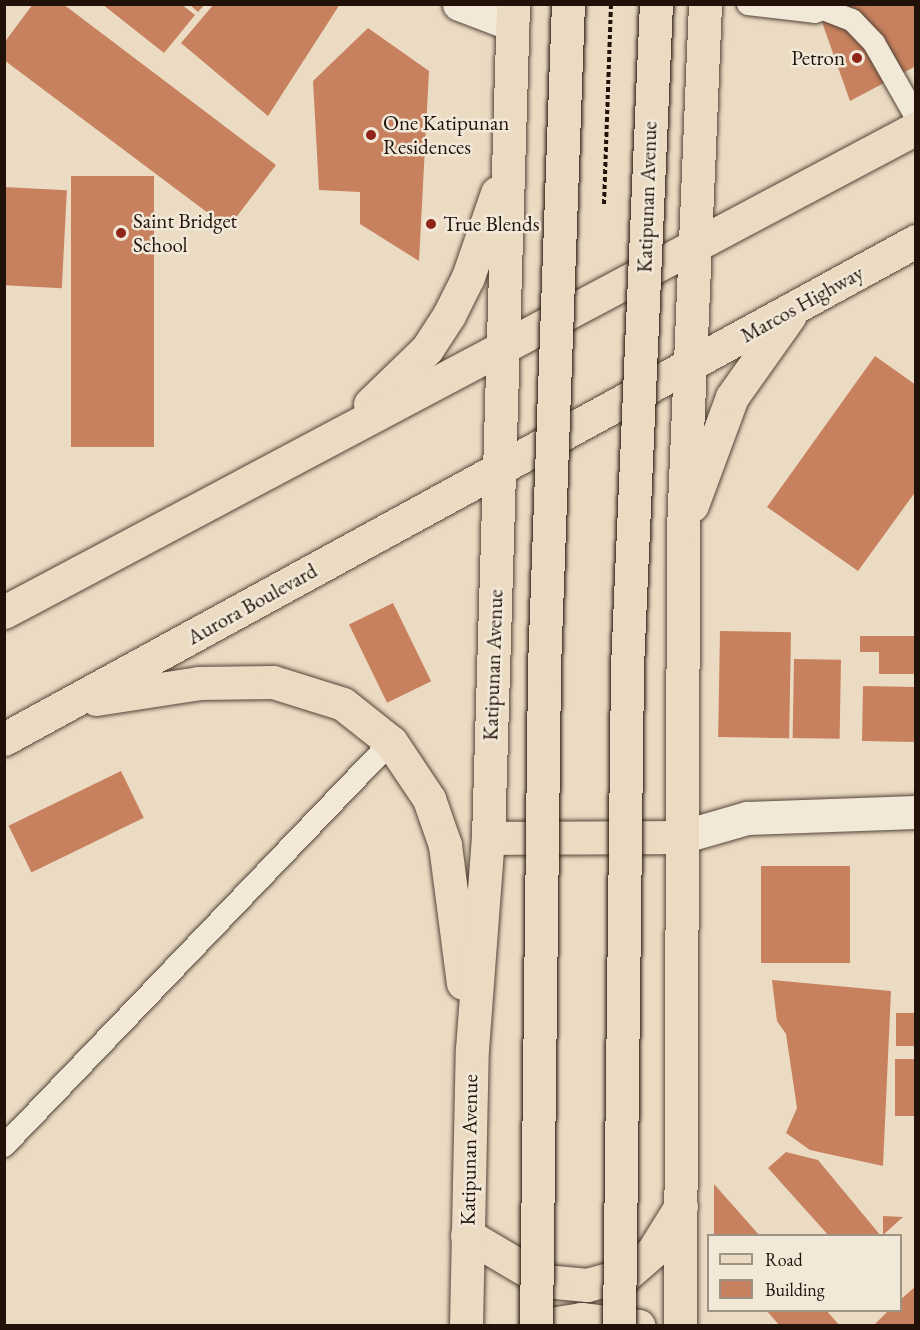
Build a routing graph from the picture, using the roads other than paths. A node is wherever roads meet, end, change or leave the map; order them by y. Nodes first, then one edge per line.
1 (459, 4) edge
2 (568, 4) edge
3 (656, 4) edge
4 (705, 4) edge
5 (748, 4) edge
6 (513, 14) edge
7 (915, 117) edge
8 (915, 129) edge
9 (507, 163) junction
10 (915, 241) edge
11 (695, 247) junction
12 (795, 308) junction
13 (503, 347) junction
14 (688, 368) junction
15 (323, 443) junction
16 (499, 466) junction
17 (683, 529) junction
18 (4, 612) edge
19 (76, 702) junction
20 (4, 739) edge
21 (391, 742) junction
22 (915, 812) edge
23 (681, 837) junction
24 (488, 838) junction
25 (472, 1049) junction
26 (4, 1146) edge
27 (681, 1206) junction
28 (467, 1235) junction
29 (466, 1326) edge
30 (537, 1326) edge
31 (619, 1326) edge
32 (639, 1326) edge
33 (680, 1326) edge

1 - 6 street
2 - 30 main road, bridge
3 - 31 main road, Katipunan Avenue, bridge
4 - 11 main road
5 - 7 lane
6 - 9 main road, Katipunan Avenue
8 - 11 main road
9 - 13 main road, Katipunan Avenue
9 - 15 main road
10 - 12 main road, Marcos Highway
11 - 13 main road
11 - 14 main road
12 - 14 main road, Marcos Highway
12 - 17 main road
13 - 15 main road
13 - 16 main road, Katipunan Avenue
14 - 16 main road, Marcos Highway
14 - 17 main road
15 - 18 main road
16 - 19 main road, Aurora Boulevard
16 - 24 main road, Katipunan Avenue
17 - 23 main road
19 - 20 main road, Aurora Boulevard
19 - 21 main road
21 - 25 main road
21 - 26 lane
22 - 23 street
23 - 24 main road
23 - 27 main road
24 - 25 main road, Katipunan Avenue
25 - 28 main road, Katipunan Avenue
27 - 28 main road
27 - 33 main road
28 - 29 main road, Katipunan Avenue
30 - 32 main road

